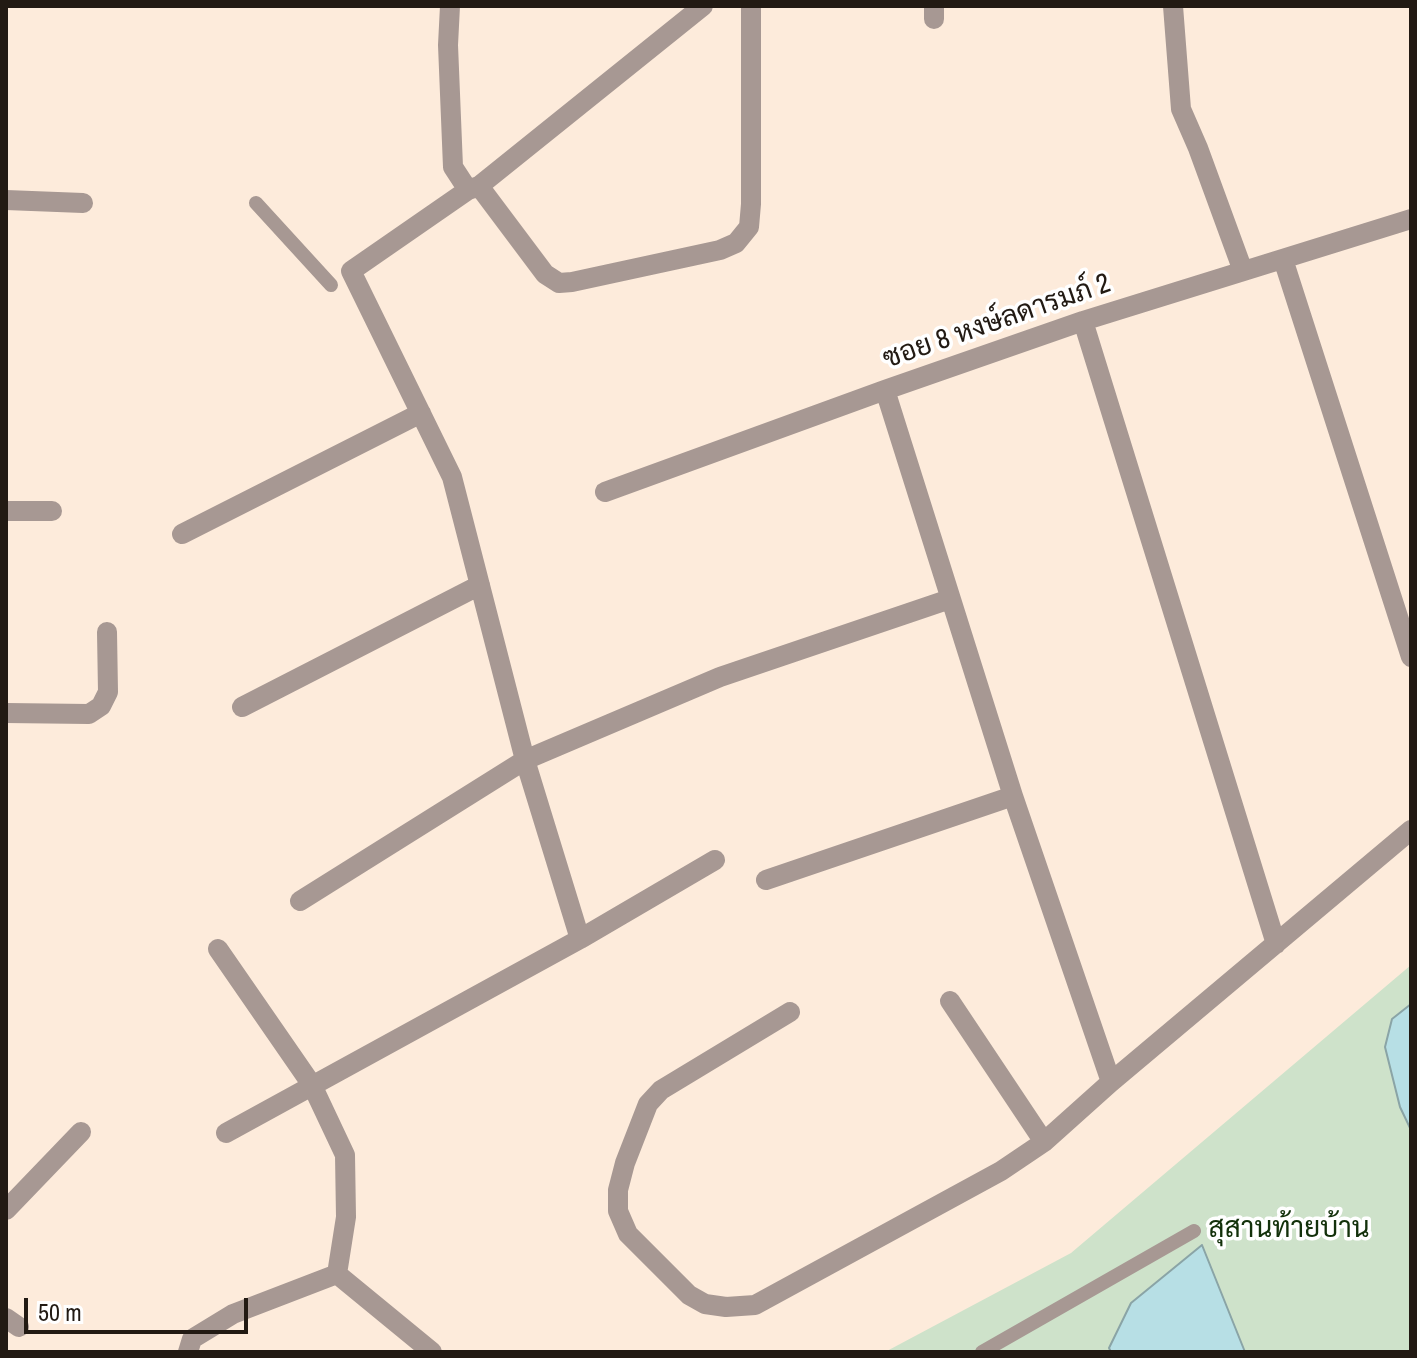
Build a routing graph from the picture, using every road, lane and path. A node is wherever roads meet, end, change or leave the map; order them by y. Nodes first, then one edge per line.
1 (450, 6) edge
2 (703, 6) edge
3 (751, 6) edge
4 (1173, 6) edge
5 (474, 188) junction
6 (6, 200) edge
7 (83, 203) dead end
8 (256, 203) dead end
9 (1411, 219) edge
10 (1283, 259) junction
11 (1243, 271) junction
12 (331, 285) dead end
13 (1083, 321) junction
14 (885, 390) junction
15 (421, 413) junction
16 (605, 492) dead end
17 (6, 511) edge
18 (52, 511) dead end
19 (182, 534) dead end
20 (480, 585) junction
21 (1402, 595) edge
22 (950, 599) junction
23 (107, 632) dead end
24 (1411, 657) edge
25 (242, 707) dead end
26 (6, 713) edge
27 (525, 760) junction
28 (1013, 796) junction
29 (1411, 830) edge
30 (715, 860) dead end
31 (766, 880) dead end
32 (300, 901) dead end
33 (580, 939) junction
34 (1276, 944) junction
35 (218, 949) dead end
36 (950, 1001) dead end
37 (790, 1012) dead end
38 (1111, 1082) junction
39 (312, 1085) junction
40 (81, 1132) dead end
41 (226, 1133) dead end
42 (1044, 1142) junction
43 (6, 1210) edge
44 (1194, 1231) dead end
45 (337, 1274) junction
46 (188, 1352) edge
47 (432, 1352) edge
48 (982, 1352) edge

1 - 5 street
2 - 5 street
3 - 5 street
4 - 11 street
5 - 15 street
6 - 7 street
8 - 12 lane
9 - 10 street, ซอย 8 หงษ์ลดารมภ์ 2
10 - 11 street, ซอย 8 หงษ์ลดารมภ์ 2
10 - 21 street
11 - 13 street, ซอย 8 หงษ์ลดารมภ์ 2
13 - 14 street, ซอย 8 หงษ์ลดารมภ์ 2
13 - 34 street
14 - 16 street, ซอย 8 หงษ์ลดารมภ์ 2
14 - 22 street
15 - 19 street
15 - 20 street
17 - 18 street
20 - 25 street
20 - 27 street
21 - 24 street
22 - 27 street
22 - 28 street
23 - 26 street
27 - 32 street
27 - 33 street
28 - 31 street
28 - 38 street
29 - 34 street
30 - 33 street
33 - 39 street
34 - 38 street
35 - 39 street
36 - 42 street
37 - 42 street
38 - 42 street
39 - 41 street
39 - 45 street
40 - 43 street
44 - 48 lane
45 - 46 street
45 - 47 street

